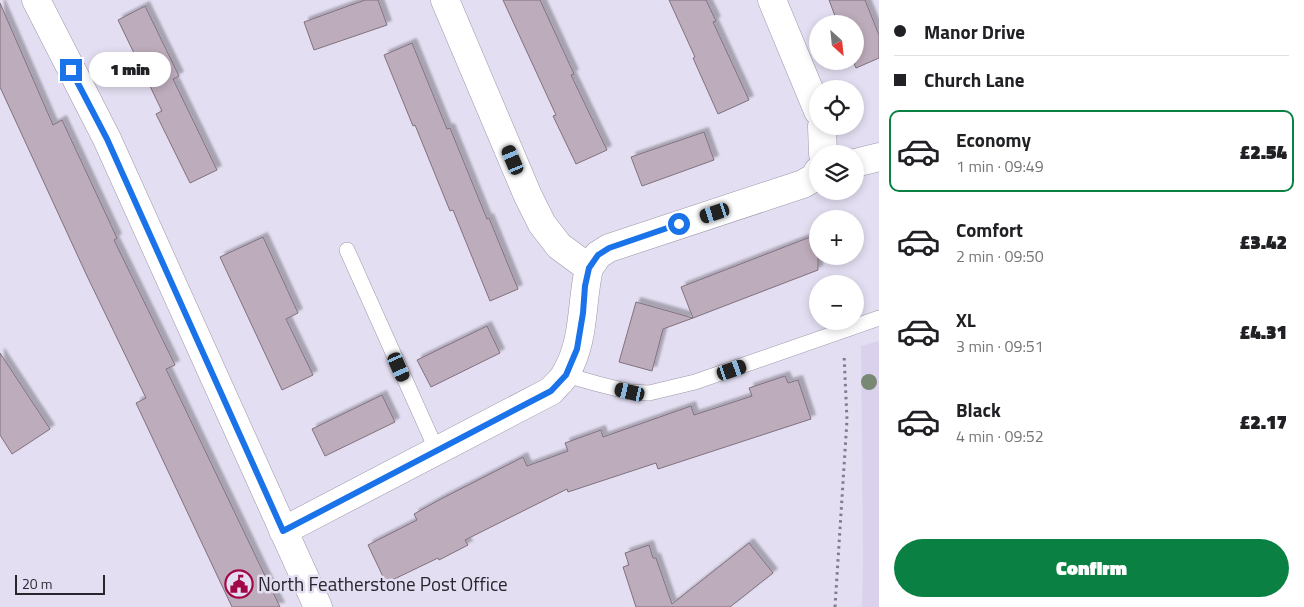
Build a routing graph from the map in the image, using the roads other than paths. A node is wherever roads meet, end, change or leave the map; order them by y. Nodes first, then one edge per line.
1 (36, 0) edge
2 (445, 0) edge
3 (772, 0) edge
4 (809, 89) edge
5 (879, 157) edge
6 (864, 161) edge
7 (809, 180) edge
8 (347, 250) dead end
9 (589, 268) junction
10 (879, 318) edge
11 (566, 375) junction
12 (437, 451) junction
13 (283, 531) junction
14 (318, 607) edge

1 - 13 street
2 - 9 street
3 - 4 street
5 - 6 street
7 - 9 street
8 - 12 lane
9 - 11 street
10 - 11 lane
11 - 12 street
12 - 13 street
13 - 14 street

